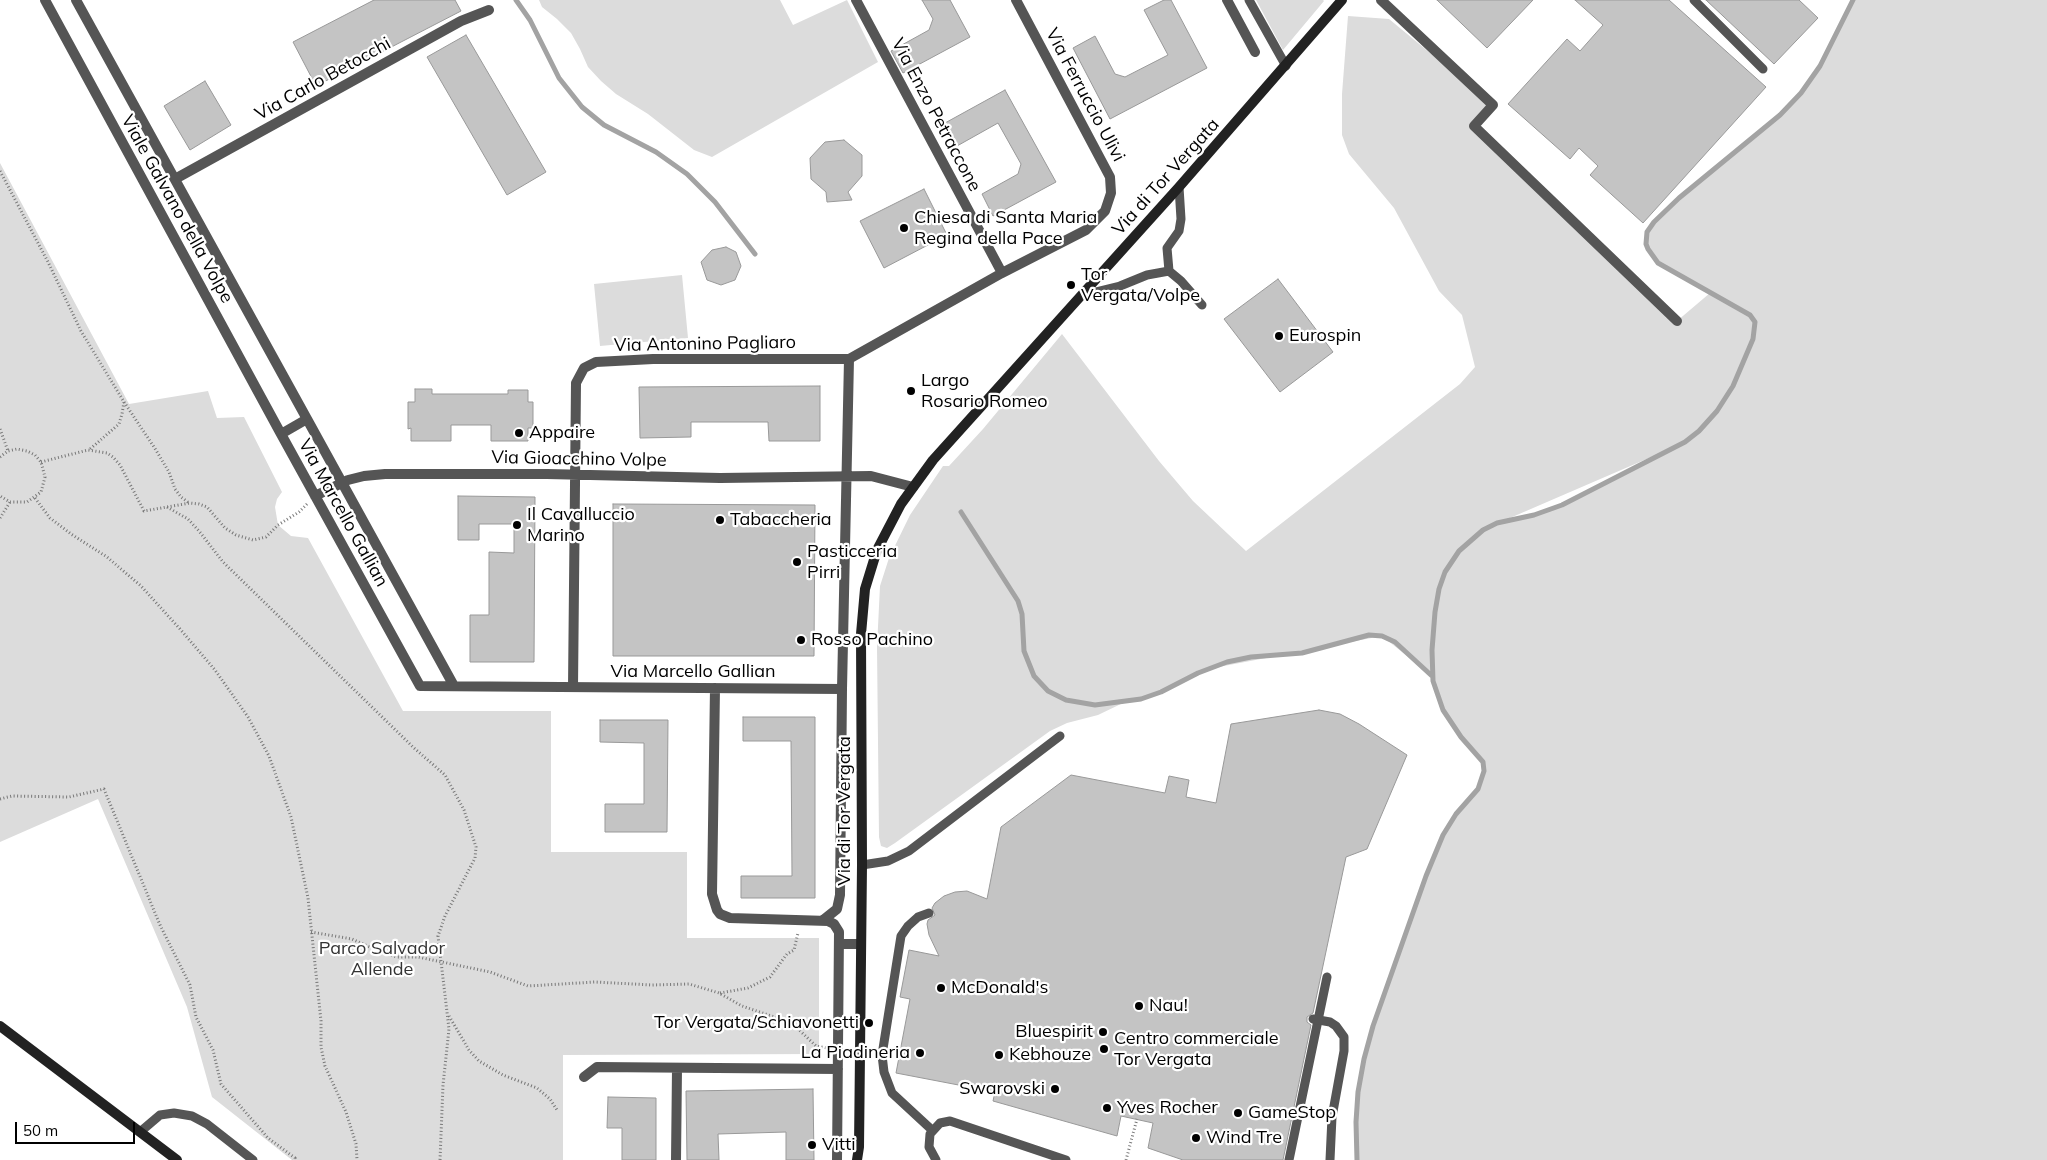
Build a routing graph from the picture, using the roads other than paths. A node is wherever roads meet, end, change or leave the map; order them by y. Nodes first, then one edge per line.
1 (45, 0) edge
2 (76, 0) edge
3 (856, 0) edge
4 (1016, 0) edge
5 (1227, 0) edge
6 (1249, 0) edge
7 (1342, 0) edge
8 (1381, 0) edge
9 (1694, 0) edge
10 (489, 10) dead end
11 (1255, 52) dead end
12 (1286, 66) junction
13 (1763, 69) dead end
14 (175, 180) junction
15 (1179, 187) junction
16 (1169, 271) junction
17 (1002, 273) junction
18 (1083, 295) junction
19 (1202, 305) dead end
20 (1677, 321) dead end
21 (849, 359) junction
22 (307, 420) junction
23 (280, 434) junction
24 (575, 475) junction
25 (848, 476) junction
26 (341, 482) junction
27 (913, 486) junction
28 (315, 496) junction
29 (454, 686) junction
30 (573, 687) junction
31 (716, 688) junction
32 (842, 689) junction
33 (1060, 736) dead end
34 (862, 865) junction
35 (929, 913) dead end
36 (822, 921) junction
37 (839, 944) junction
38 (860, 944) junction
39 (1327, 977) dead end
40 (1313, 1019) dead end
41 (0, 1026) edge
42 (677, 1068) junction
43 (838, 1069) junction
44 (584, 1077) dead end
45 (932, 1130) junction
46 (140, 1132) junction
47 (859, 1146) junction
48 (177, 1160) edge
49 (253, 1160) edge
50 (676, 1160) edge
51 (837, 1160) edge
52 (858, 1160) edge
53 (865, 1160) edge
54 (936, 1160) edge
55 (1066, 1160) edge
56 (1288, 1160) edge
57 (1330, 1160) edge

1 - 23 street, Viale Galvano della Volpe
2 - 14 street, Viale Galvano della Volpe
3 - 17 street, Via Enzo Petraccone
4 - 17 street, Via Ferruccio Ulivi
5 - 11 street
6 - 12 lane
7 - 12 main road, Via di Tor Vergata
8 - 20 street
9 - 13 lane
10 - 14 street, Via Carlo Betocchi
12 - 15 main road, Via di Tor Vergata
14 - 22 street, Viale Galvano della Volpe
15 - 16 lane
15 - 18 main road, Via di Tor Vergata
16 - 18 lane
16 - 19 lane
17 - 21 street, Via Ferruccio Ulivi
18 - 27 main road, Via di Tor Vergata
21 - 24 street, Via Antonino Pagliaro
21 - 25 street, Via di Tor Vergata
22 - 23 street, Via Marcello Gallian
22 - 26 street, Via Marcello Gallian
23 - 28 street, Via Marcello Gallian
24 - 25 street, Via Gioacchino Volpe
24 - 26 street, Via Gioacchino Volpe
24 - 30 street, Via Antonino Pagliaro
25 - 27 street
25 - 32 street, Via di Tor Vergata
26 - 28 street, Via Gioacchino Volpe
26 - 29 street, Via Marcello Gallian
27 - 34 main road, Via di Tor Vergata
28 - 29 street, Via Marcello Gallian
29 - 30 street, Via Marcello Gallian
30 - 31 street, Via Marcello Gallian
31 - 32 street, Via Marcello Gallian
31 - 36 street
32 - 36 street, Via di Tor Vergata
33 - 34 lane
34 - 38 main road, Via di Tor Vergata
35 - 45 lane
36 - 37 street
37 - 38 street
37 - 43 street
38 - 47 main road, Via di Tor Vergata
39 - 56 lane
40 - 57 lane, bridge
41 - 46 main road
42 - 43 street
42 - 44 street
42 - 50 street
43 - 51 street
45 - 54 lane
45 - 55 lane
46 - 48 main road
46 - 49 lane
47 - 52 main road, Via di Tor Vergata
47 - 53 main road, Via di Tor Vergata

